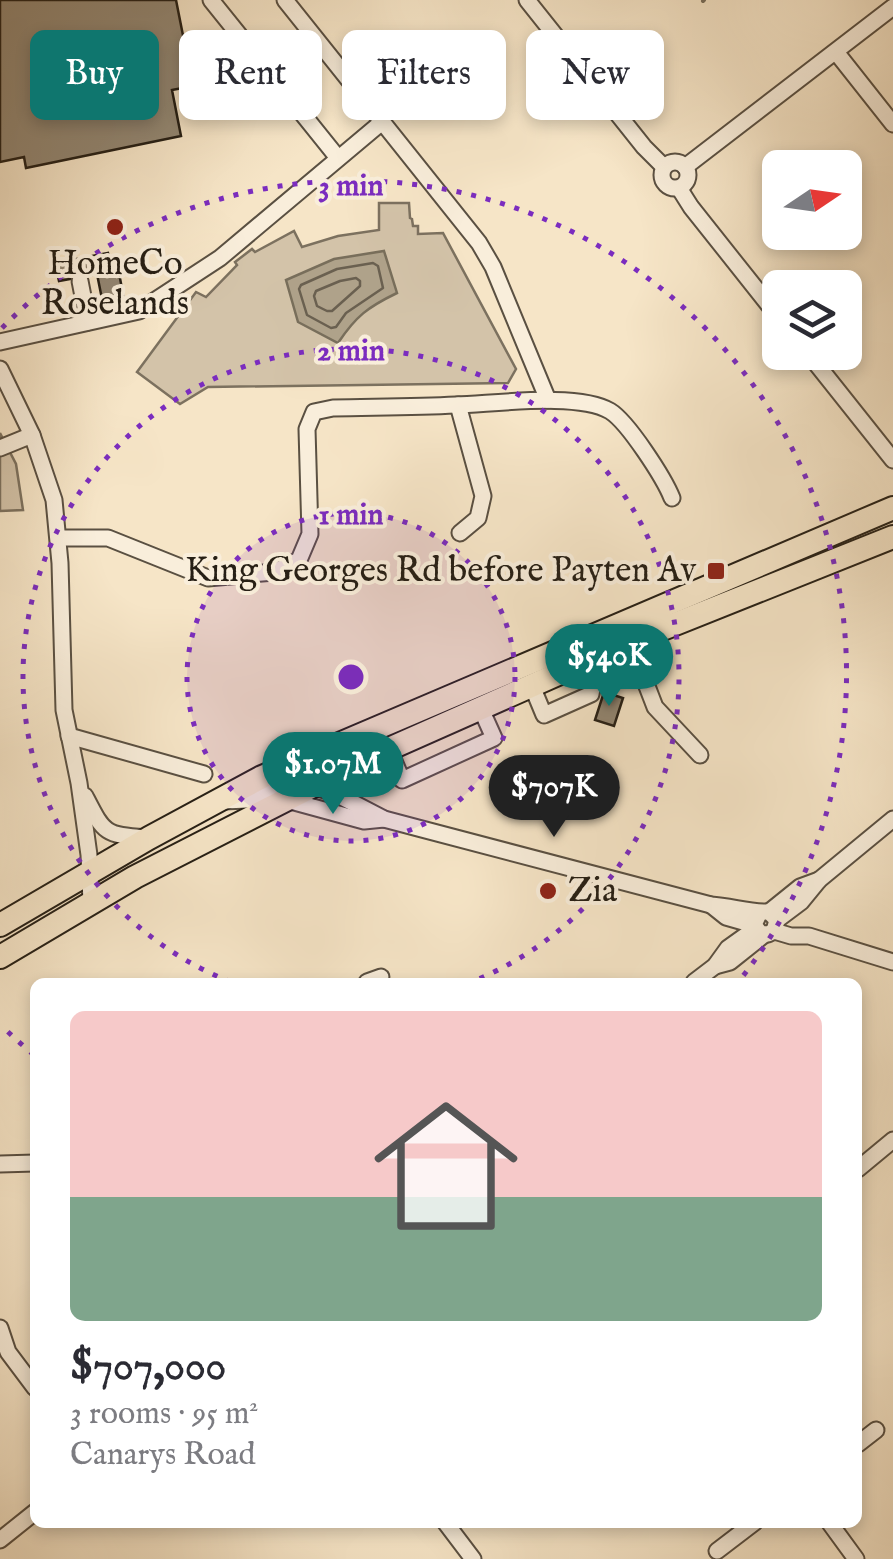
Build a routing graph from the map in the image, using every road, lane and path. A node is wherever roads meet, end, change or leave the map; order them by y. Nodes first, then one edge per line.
1 (211, 0) edge
2 (285, 0) edge
3 (527, 0) edge
4 (893, 7) edge
5 (836, 52) junction
6 (382, 122) junction
7 (893, 124) edge
8 (338, 158) junction
9 (685, 166) junction
10 (664, 167) junction
11 (678, 188) junction
12 (80, 281) dead end
13 (762, 296) edge
14 (88, 322) junction
15 (0, 342) edge
16 (0, 370) edge
17 (821, 370) edge
18 (548, 400) junction
19 (458, 406) junction
20 (32, 435) junction
21 (0, 448) edge
22 (893, 460) edge
23 (672, 498) dead end
24 (893, 508) edge
25 (460, 533) dead end
26 (893, 536) edge
27 (59, 538) junction
28 (630, 642) junction
29 (482, 709) junction
30 (69, 736) junction
31 (389, 750) junction
32 (700, 755) dead end
33 (364, 760) junction
34 (204, 774) dead end
35 (79, 784) junction
36 (315, 785) junction
37 (218, 800) junction
38 (286, 800) junction
39 (367, 808) junction
40 (384, 818) junction
41 (893, 819) edge
42 (149, 838) junction
43 (90, 872) junction
44 (819, 880) junction
45 (801, 902) junction
46 (91, 903) junction
47 (711, 905) junction
48 (733, 919) junction
49 (766, 923) junction
50 (0, 925) edge
51 (810, 936) junction
52 (728, 948) junction
53 (0, 958) edge
54 (893, 962) edge
55 (715, 966) junction
56 (699, 978) edge
57 (893, 1140) edge
58 (30, 1163) edge
59 (0, 1164) edge
60 (862, 1166) edge
61 (0, 1328) edge
62 (30, 1381) edge
63 (876, 1430) dead end
64 (862, 1441) edge
65 (30, 1516) edge
66 (450, 1528) edge
67 (747, 1528) edge
68 (833, 1528) edge
69 (0, 1540) edge
70 (717, 1551) dead end
71 (473, 1559) edge
72 (856, 1559) edge

1 - 8 street
2 - 6 street
3 - 10 street
4 - 5 street
5 - 7 street
5 - 9 street
6 - 8 street
6 - 18 street
8 - 14 street
9 - 10 street
9 - 11 street
10 - 11 street
11 - 13 street
12 - 14 street
14 - 15 street
16 - 20 street
17 - 22 street
18 - 19 street
18 - 23 street
19 - 25 street
19 - 27 street
20 - 21 street
20 - 27 street
24 - 37 highway
26 - 28 highway
27 - 30 street
28 - 29 highway
28 - 32 street
29 - 31 highway
29 - 31 street
30 - 34 street
30 - 35 street
31 - 33 highway
33 - 36 highway
33 - 39 street
35 - 42 street
35 - 43 street
36 - 37 street
36 - 38 highway
36 - 39 street
37 - 42 highway
38 - 40 street
38 - 46 highway
39 - 40 street
40 - 47 street
41 - 44 street
42 - 43 highway
43 - 46 street
43 - 50 highway
44 - 45 street
44 - 49 street
45 - 49 street
45 - 51 street
46 - 53 highway
47 - 48 street
47 - 49 street
48 - 49 street
48 - 52 street
49 - 51 street
49 - 52 street
49 - 55 street
51 - 54 street
52 - 55 street
55 - 56 street
57 - 60 street
58 - 59 street
61 - 62 street
63 - 64 street
65 - 69 street
66 - 71 street
67 - 70 street
68 - 72 street

